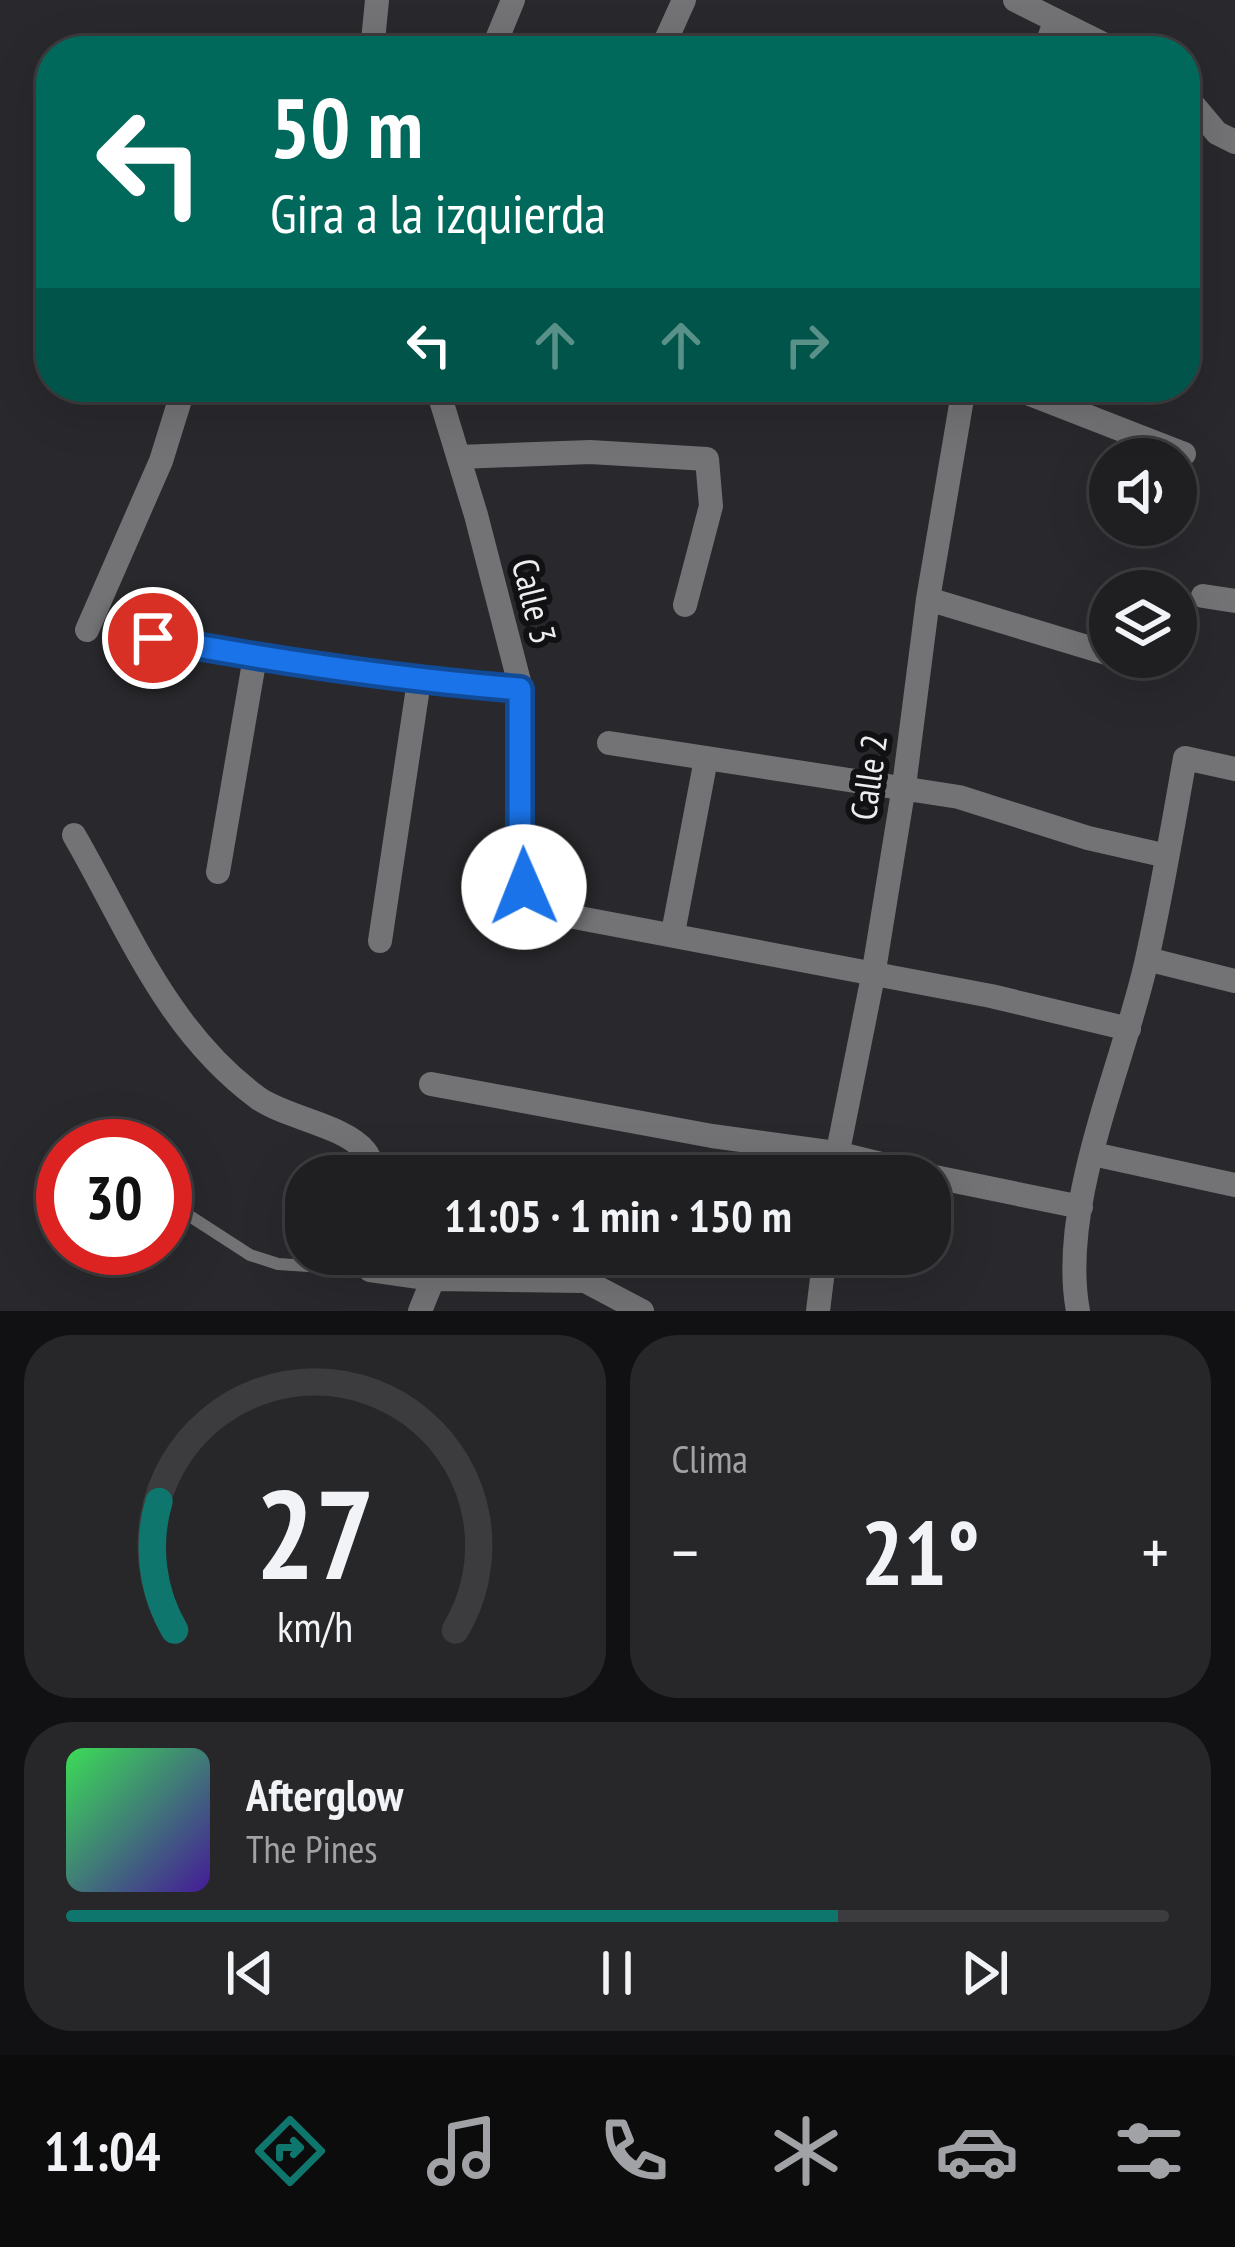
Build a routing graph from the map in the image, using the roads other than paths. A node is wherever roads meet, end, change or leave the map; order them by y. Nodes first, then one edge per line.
1 (377, 0) edge
2 (514, 0) edge
3 (684, 0) edge
4 (1015, 0) edge
5 (1055, 21) junction
6 (373, 36) edge
7 (498, 36) edge
8 (668, 36) edge
9 (1050, 36) edge
10 (1086, 36) edge
11 (1200, 113) edge
12 (1235, 142) edge
13 (179, 402) edge
14 (442, 402) edge
15 (961, 402) edge
16 (1051, 402) edge
17 (1143, 438) edge
18 (459, 458) junction
19 (1203, 596) dead end
20 (928, 598) junction
21 (1235, 601) edge
22 (685, 605) dead end
23 (87, 630) dead end
24 (153, 638) dead end
25 (1089, 648) edge
26 (255, 657) junction
27 (419, 681) junction
28 (520, 689) junction
29 (609, 743) dead end
30 (706, 759) junction
31 (1235, 769) edge
32 (904, 786) junction
33 (74, 835) dead end
34 (1166, 856) junction
35 (218, 872) dead end
36 (673, 933) junction
37 (380, 941) dead end
38 (1147, 959) junction
39 (872, 976) junction
40 (1235, 981) edge
41 (1129, 1029) junction
42 (431, 1084) dead end
43 (1093, 1154) junction
44 (367, 1155) edge
45 (795, 1155) edge
46 (836, 1155) edge
47 (951, 1180) edge
48 (1235, 1185) edge
49 (1081, 1207) junction
50 (192, 1217) edge
51 (285, 1264) edge
52 (418, 1275) edge
53 (822, 1275) edge
54 (433, 1279) junction
55 (617, 1304) edge
56 (420, 1311) edge
57 (642, 1311) edge
58 (818, 1311) edge
59 (1078, 1311) edge

1 - 6 street
2 - 7 street
3 - 8 street
4 - 5 street
5 - 9 street
5 - 10 street
11 - 12 street
13 - 23 street
14 - 18 street, Calle 3
15 - 20 street, Calle 2
16 - 17 street
18 - 22 street
18 - 28 street, Calle 3
19 - 21 street
20 - 25 street
20 - 32 street, Calle 2
24 - 26 street
26 - 27 street
26 - 35 street
27 - 28 street
27 - 37 street
28 - 36 street, Calle 3
29 - 30 street
30 - 32 street
30 - 36 street
31 - 34 street
32 - 34 street
32 - 39 street, Calle 2
33 - 44 street
34 - 38 street
36 - 39 street
38 - 40 street
38 - 41 street
39 - 41 street
39 - 46 street, Calle 2
41 - 43 street
42 - 45 street
43 - 48 street
43 - 49 street
47 - 49 street
49 - 59 street
50 - 51 lane
52 - 54 street
53 - 58 street
54 - 55 street
54 - 56 street
55 - 57 street

